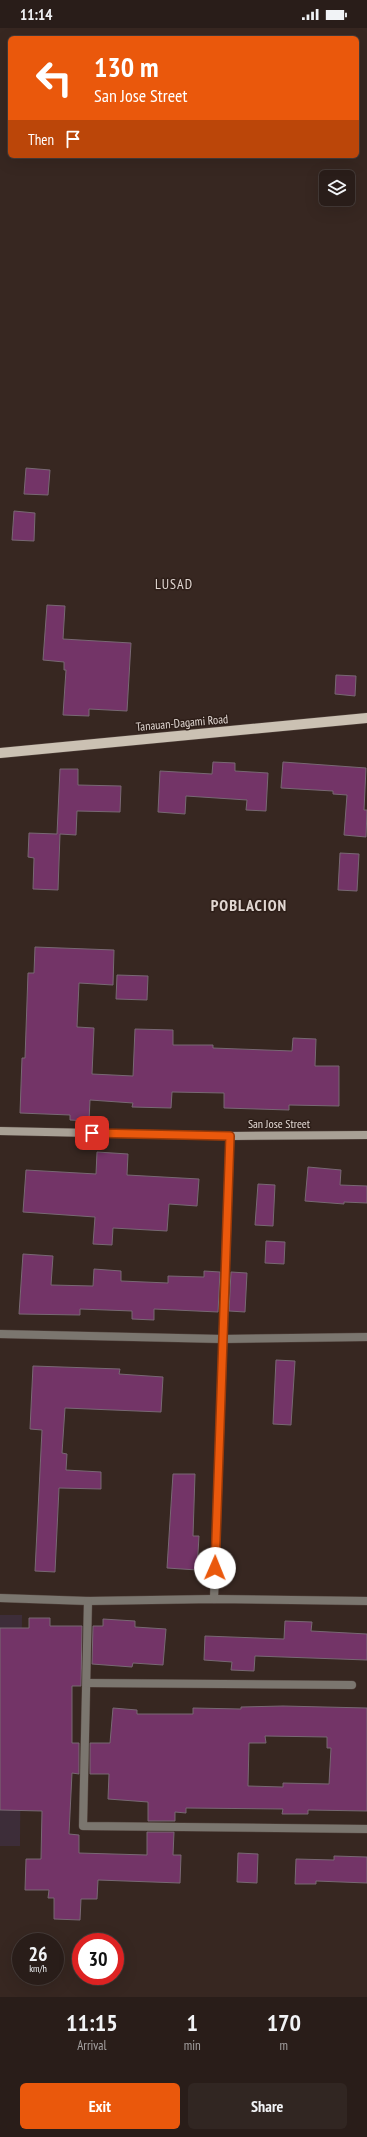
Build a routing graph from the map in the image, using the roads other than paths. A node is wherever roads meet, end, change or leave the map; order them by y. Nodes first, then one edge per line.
1 (367, 718) edge
2 (0, 753) edge
3 (0, 1131) edge
4 (367, 1135) edge
5 (230, 1136) junction
6 (0, 1334) edge
7 (367, 1337) edge
8 (222, 1339) junction
9 (0, 1598) edge
10 (214, 1599) junction
11 (88, 1601) junction
12 (367, 1601) edge
13 (87, 1683) junction
14 (352, 1685) dead end
15 (367, 1829) edge

1 - 2 main road, Tanauan-Dagami Road
3 - 5 street, San Jose Street
4 - 5 street, San Jose Street
5 - 8 street
6 - 8 street
7 - 8 street
8 - 10 street
9 - 11 street
10 - 11 street
10 - 12 street
11 - 13 street
13 - 14 street
13 - 15 street

